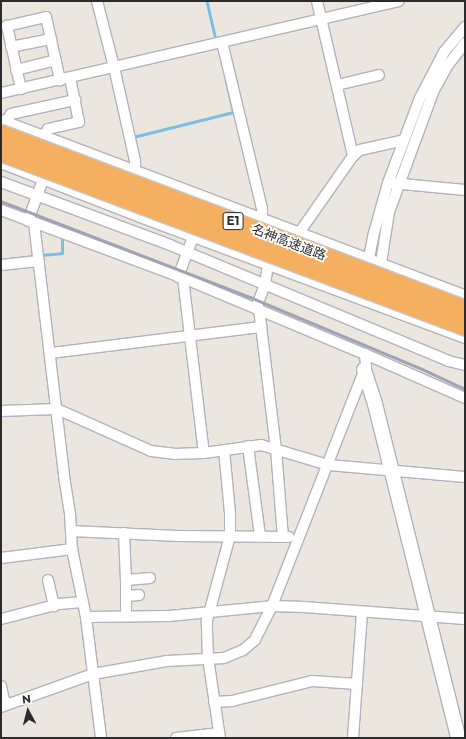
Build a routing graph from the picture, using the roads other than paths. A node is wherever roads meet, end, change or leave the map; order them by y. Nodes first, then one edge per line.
1 (97, 1) edge
2 (317, 1) edge
3 (398, 1) edge
4 (322, 19) junction
5 (465, 27) edge
6 (51, 38) junction
7 (222, 42) junction
8 (452, 42) junction
9 (464, 45) edge
10 (11, 47) junction
11 (56, 60) junction
12 (114, 68) junction
13 (16, 70) junction
14 (379, 75) dead end
15 (65, 79) junction
16 (336, 85) junction
17 (21, 89) junction
18 (1, 93) edge
19 (75, 100) junction
20 (3, 125) edge
21 (44, 135) junction
22 (57, 140) junction
23 (404, 140) junction
24 (1, 152) edge
25 (353, 156) junction
26 (1, 163) edge
27 (135, 170) junction
28 (43, 179) junction
29 (1, 182) edge
30 (394, 183) junction
31 (465, 190) edge
32 (37, 196) junction
33 (208, 197) junction
34 (1, 210) edge
35 (262, 217) junction
36 (31, 222) junction
37 (278, 224) junction
38 (299, 233) junction
39 (193, 237) junction
40 (187, 252) junction
41 (369, 258) junction
42 (39, 261) junction
43 (381, 263) junction
44 (266, 264) junction
45 (1, 265) edge
46 (180, 278) junction
47 (265, 284) junction
48 (465, 295) edge
49 (257, 308) junction
50 (465, 309) edge
51 (465, 326) edge
52 (261, 327) junction
53 (190, 336) junction
54 (465, 338) edge
55 (51, 353) junction
56 (365, 354) junction
57 (465, 365) edge
58 (364, 370) junction
59 (465, 398) edge
60 (57, 410) junction
61 (1, 411) edge
62 (248, 446) junction
63 (276, 449) junction
64 (224, 450) junction
65 (204, 453) junction
66 (328, 465) junction
67 (391, 470) junction
68 (465, 477) edge
69 (71, 531) junction
70 (124, 533) junction
71 (230, 536) junction
72 (260, 536) junction
73 (283, 537) junction
74 (298, 537) junction
75 (72, 549) junction
76 (1, 558) edge
77 (150, 578) dead end
78 (48, 580) dead end
79 (126, 580) junction
80 (139, 595) dead end
81 (127, 596) junction
82 (82, 602) junction
83 (54, 606) junction
84 (272, 606) junction
85 (362, 612) junction
86 (208, 613) junction
87 (126, 616) junction
88 (427, 616) junction
89 (86, 617) junction
90 (1, 619) edge
91 (465, 619) edge
92 (208, 658) junction
93 (93, 674) junction
94 (357, 684) junction
95 (1, 686) edge
96 (214, 702) junction
97 (4, 705) edge
98 (220, 735) edge
99 (101, 738) edge
100 (176, 738) edge
101 (353, 738) edge
102 (458, 738) edge

1 - 12 street
2 - 4 street
3 - 4 street
4 - 7 street
4 - 16 street
5 - 8 street
6 - 10 street
6 - 10 street
6 - 11 street
7 - 12 street
7 - 35 street
8 - 9 street
8 - 23 street
9 - 30 street
10 - 13 street
11 - 13 street
11 - 15 street
12 - 15 street
12 - 27 street
13 - 17 street
14 - 16 street
15 - 17 street
15 - 19 street
16 - 25 street
17 - 18 street
19 - 20 street
19 - 21 street
20 - 21 street
20 - 50 highway, 名神高速道路 / E1, bridge
21 - 22 street
22 - 27 street
22 - 28 street
23 - 25 street
23 - 30 street
24 - 51 highway, 名神高速道路 / E1, bridge
25 - 38 street
26 - 28 street
27 - 33 street
28 - 32 street
28 - 39 street
29 - 32 street
30 - 31 street
30 - 41 street
30 - 43 street
32 - 36 street
32 - 40 street
33 - 35 street
33 - 39 street
34 - 36 street
35 - 37 street
36 - 42 street
36 - 46 street
37 - 38 street
37 - 44 street
38 - 41 street
39 - 40 street
39 - 44 street
40 - 46 street
40 - 47 street
41 - 43 street
42 - 45 street
42 - 55 street
43 - 48 street
44 - 47 street
44 - 54 street
46 - 49 street
46 - 53 street
47 - 49 street
47 - 57 street
49 - 52 street
49 - 56 street
52 - 53 street
52 - 63 street
53 - 55 street
53 - 65 street
55 - 60 street
56 - 58 street
56 - 59 street
58 - 66 street
58 - 67 street
60 - 61 street
60 - 65 street
60 - 69 street
62 - 63 street
62 - 64 street
62 - 72 street
63 - 66 street
63 - 73 street
64 - 65 street
64 - 71 street
66 - 67 street
66 - 74 street
67 - 68 street
67 - 88 street
69 - 70 street
69 - 75 street
70 - 71 street
70 - 79 street
71 - 72 street
71 - 86 street
72 - 73 street
73 - 74 street
74 - 84 street
75 - 76 street
75 - 82 street
77 - 79 street
78 - 83 street
79 - 81 street
80 - 81 street
81 - 87 street
82 - 83 street
82 - 89 street
83 - 90 street
84 - 85 street
84 - 86 street
84 - 92 street
85 - 88 street
85 - 94 street
86 - 87 street
86 - 92 street
87 - 89 street
88 - 91 street
88 - 102 street
89 - 93 street
92 - 93 street
92 - 96 street
93 - 97 street
93 - 99 street
94 - 96 street
94 - 101 street
95 - 97 street
96 - 98 street
98 - 100 street

